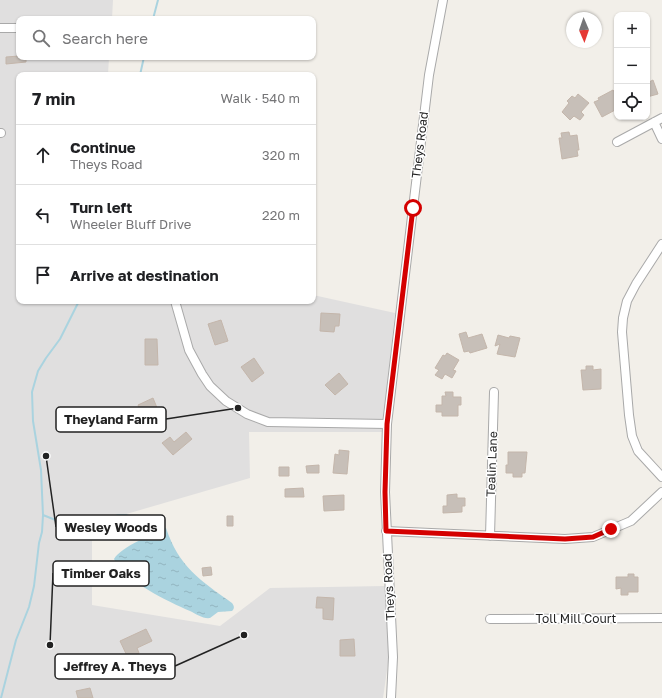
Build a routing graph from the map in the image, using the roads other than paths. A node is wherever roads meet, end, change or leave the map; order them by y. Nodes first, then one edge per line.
1 (443, 0) edge
2 (0, 28) edge
3 (16, 28) edge
4 (662, 118) edge
5 (654, 122) junction
6 (662, 139) edge
7 (617, 142) dead end
8 (662, 244) edge
9 (176, 304) edge
10 (494, 392) dead end
11 (387, 424) junction
12 (662, 477) edge
13 (662, 492) edge
14 (386, 531) junction
15 (490, 536) junction
16 (662, 618) edge
17 (490, 619) dead end
18 (391, 698) edge

1 - 11 street, Theys Road
2 - 3 street
4 - 5 street
5 - 6 street
5 - 7 street
8 - 12 street
9 - 11 street
10 - 15 street, Tealin Lane
11 - 14 street, Theys Road
13 - 15 street
14 - 15 street
14 - 18 street, Theys Road
16 - 17 street, Toll Mill Court

